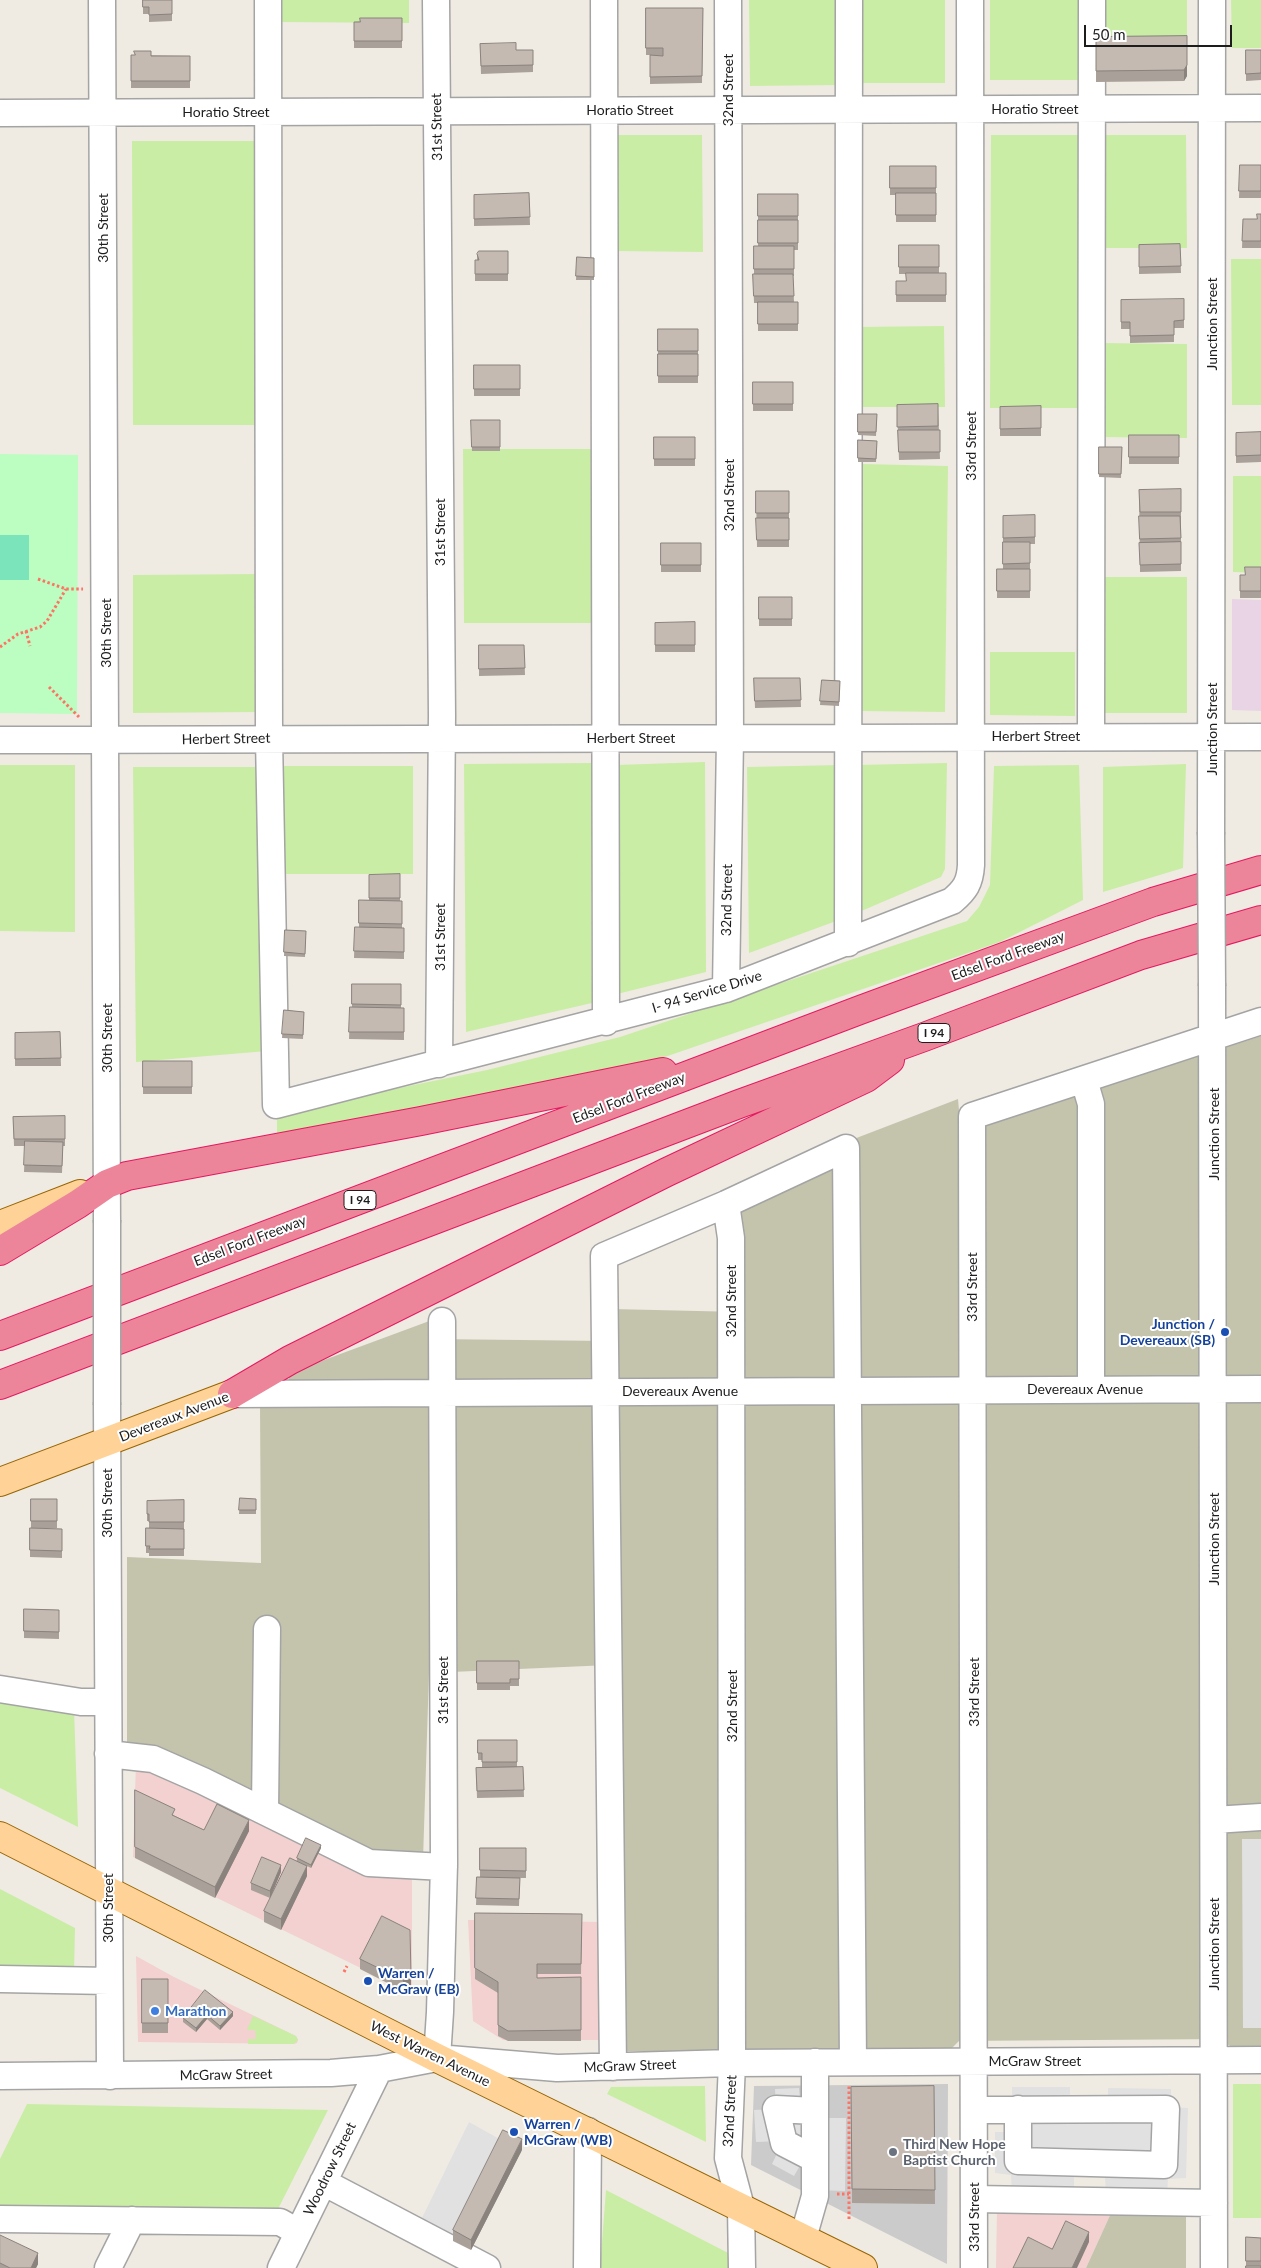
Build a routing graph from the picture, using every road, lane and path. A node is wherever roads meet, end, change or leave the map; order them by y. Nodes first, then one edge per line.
1 (102, 0) edge
2 (268, 0) edge
3 (436, 0) edge
4 (604, 0) edge
5 (728, 0) edge
6 (849, 0) edge
7 (970, 0) edge
8 (1092, 0) edge
9 (1212, 0) edge
10 (1212, 108) junction
11 (1261, 108) edge
12 (970, 109) junction
13 (1093, 109) junction
14 (437, 110) junction
15 (728, 110) junction
16 (850, 110) junction
17 (603, 111) junction
18 (268, 112) junction
19 (0, 113) edge
20 (103, 113) junction
21 (38, 579) dead end
22 (66, 589) junction
23 (106, 589) junction
24 (26, 631) junction
25 (30, 646) dead end
26 (0, 647) edge
27 (49, 688) dead end
28 (79, 718) dead end
29 (971, 736) junction
30 (1091, 736) junction
31 (1213, 736) junction
32 (848, 737) junction
33 (1261, 737) edge
34 (269, 738) junction
35 (606, 738) junction
36 (730, 738) junction
37 (442, 739) junction
38 (0, 740) edge
39 (107, 740) junction
40 (1261, 870) edge
41 (964, 891) joint
42 (1261, 920) edge
43 (848, 942) junction
44 (726, 989) junction
45 (1261, 1021) edge
46 (606, 1022) junction
47 (1214, 1036) junction
48 (924, 1037) junction
49 (439, 1064) junction
50 (720, 1064) junction
51 (1084, 1080) junction
52 (107, 1184) junction
53 (726, 1204) junction
54 (0, 1224) edge
55 (0, 1250) edge
56 (442, 1321) dead end
57 (0, 1336) edge
58 (0, 1385) edge
59 (1091, 1389) junction
60 (1214, 1389) junction
61 (1261, 1389) edge
62 (848, 1390) junction
63 (973, 1390) junction
64 (606, 1391) junction
65 (731, 1391) junction
66 (442, 1392) junction
67 (232, 1394) junction
68 (107, 1442) junction
69 (0, 1482) edge
70 (267, 1629) dead end
71 (0, 1689) edge
72 (108, 1702) junction
73 (108, 1754) junction
74 (265, 1811) junction
75 (1261, 1817) edge
76 (1214, 1820) junction
77 (0, 1836) edge
78 (444, 1867) junction
79 (108, 1890) junction
80 (347, 1966) dead end
81 (344, 1972) dead end
82 (0, 1979) edge
83 (109, 1981) junction
84 (437, 2058) junction
85 (1213, 2060) junction
86 (1261, 2060) edge
87 (974, 2061) junction
88 (816, 2062) junction
89 (732, 2063) junction
90 (612, 2067) junction
91 (379, 2070) junction
92 (851, 2071) junction
93 (0, 2076) edge
94 (110, 2076) junction
95 (1018, 2109) junction
96 (815, 2110) junction
97 (974, 2110) junction
98 (588, 2131) junction
99 (815, 2159) junction
100 (323, 2182) junction
101 (974, 2199) junction
102 (1214, 2203) junction
103 (741, 2207) junction
104 (0, 2219) edge
105 (849, 2219) dead end
106 (132, 2220) junction
107 (298, 2232) junction
108 (803, 2238) junction
109 (471, 2265) edge
110 (108, 2268) edge
111 (281, 2268) edge
112 (587, 2268) edge
113 (742, 2268) edge
114 (862, 2268) edge
115 (974, 2268) edge
116 (1214, 2268) edge

1 - 20 street, 30th Street
2 - 18 street
3 - 14 street, 31st Street
4 - 17 street
5 - 15 street, 32nd Street
6 - 16 street
7 - 12 street, 33rd Street
8 - 13 street
9 - 10 street, Junction Street
10 - 11 street, Horatio Street
10 - 13 street, Horatio Street
10 - 31 street, Junction Street
12 - 13 street, Horatio Street
12 - 16 street, Horatio Street
12 - 29 street, 33rd Street
13 - 30 street
14 - 17 street, Horatio Street
14 - 18 street, Horatio Street
14 - 37 street, 31st Street
15 - 16 street, Horatio Street
15 - 17 street, Horatio Street
15 - 36 street, 32nd Street
16 - 32 street
17 - 35 street
18 - 20 street, Horatio Street
18 - 34 street
19 - 20 street, Horatio Street
20 - 23 street, 30th Street
21 - 22 path
22 - 23 path
22 - 24 path
23 - 39 street, 30th Street
24 - 25 path
24 - 26 path
27 - 28 path
29 - 30 street, Herbert Street
29 - 32 street, Herbert Street
29 - 41 street, 33rd Street
30 - 31 street, Herbert Street
31 - 33 street, Herbert Street
31 - 47 street, Junction Street, bridge
32 - 36 street, Herbert Street
32 - 43 street
34 - 37 street, Herbert Street
34 - 39 street, Herbert Street
34 - 49 street, I- 94 Service Drive
35 - 36 street, Herbert Street
35 - 37 street, Herbert Street
35 - 46 street
36 - 44 street, 32nd Street
37 - 49 street, 31st Street
38 - 39 street, Herbert Street
39 - 52 street, 30th Street
40 - 50 highway, Edsel Ford Freeway / I 94
41 - 43 street, I- 94 Service Drive
42 - 48 highway, I 94
43 - 44 street, I- 94 Service Drive
44 - 46 street, I- 94 Service Drive
45 - 47 street
46 - 49 street, I- 94 Service Drive
47 - 51 street
47 - 60 street, Junction Street
48 - 58 highway, I 94
48 - 67 highway
50 - 52 highway
50 - 57 highway, Edsel Ford Freeway / I 94
51 - 59 street
51 - 63 street, 33rd Street
52 - 54 main road
52 - 55 highway
52 - 68 street, 30th Street, bridge
53 - 62 street
53 - 64 street
53 - 65 street, 32nd Street
56 - 66 street, 31st Street
59 - 60 street, Devereaux Avenue
59 - 63 street, Devereaux Avenue
60 - 61 street, Devereaux Avenue
60 - 76 street, Junction Street
62 - 63 street, Devereaux Avenue
62 - 65 street, Devereaux Avenue
62 - 92 street
63 - 87 street, 33rd Street
64 - 65 street, Devereaux Avenue
64 - 66 street, Devereaux Avenue
64 - 90 street
65 - 89 street, 32nd Street
66 - 67 street, Devereaux Avenue
66 - 78 street, 31st Street
67 - 68 main road, Devereaux Avenue
68 - 69 main road, Devereaux Avenue
68 - 72 street, 30th Street
70 - 74 street
71 - 72 street
72 - 73 street, 30th Street
73 - 74 street
73 - 79 street, 30th Street
74 - 78 street
75 - 76 street
76 - 85 street, Junction Street
77 - 79 main road, West Warren Avenue
78 - 84 street, 31st Street
79 - 83 street, 30th Street
79 - 84 main road, West Warren Avenue
80 - 81 path
82 - 83 street
83 - 94 street, 30th Street
84 - 90 street, McGraw Street
84 - 91 street, McGraw Street
84 - 98 main road, West Warren Avenue
85 - 86 street, McGraw Street
85 - 87 street, McGraw Street
85 - 102 street, Junction Street
87 - 92 street, McGraw Street
87 - 97 street, 33rd Street
88 - 89 street, McGraw Street
88 - 92 street, McGraw Street
88 - 96 street
89 - 90 street, McGraw Street
89 - 103 street, 32nd Street
91 - 94 street, McGraw Street
91 - 100 street, Woodrow Street
92 - 105 path
93 - 94 street, McGraw Street
95 - 95 street
95 - 97 street
96 - 99 street
96 - 99 street
97 - 101 street, 33rd Street
98 - 103 main road, West Warren Avenue
98 - 112 street
99 - 108 street
100 - 107 street, Woodrow Street
100 - 109 street
101 - 102 street
101 - 115 street, 33rd Street
102 - 116 street, Junction Street
103 - 108 main road, West Warren Avenue
103 - 113 street, 32nd Street
104 - 106 street
106 - 107 street
106 - 110 street
107 - 111 street, Woodrow Street
108 - 114 main road, West Warren Avenue

